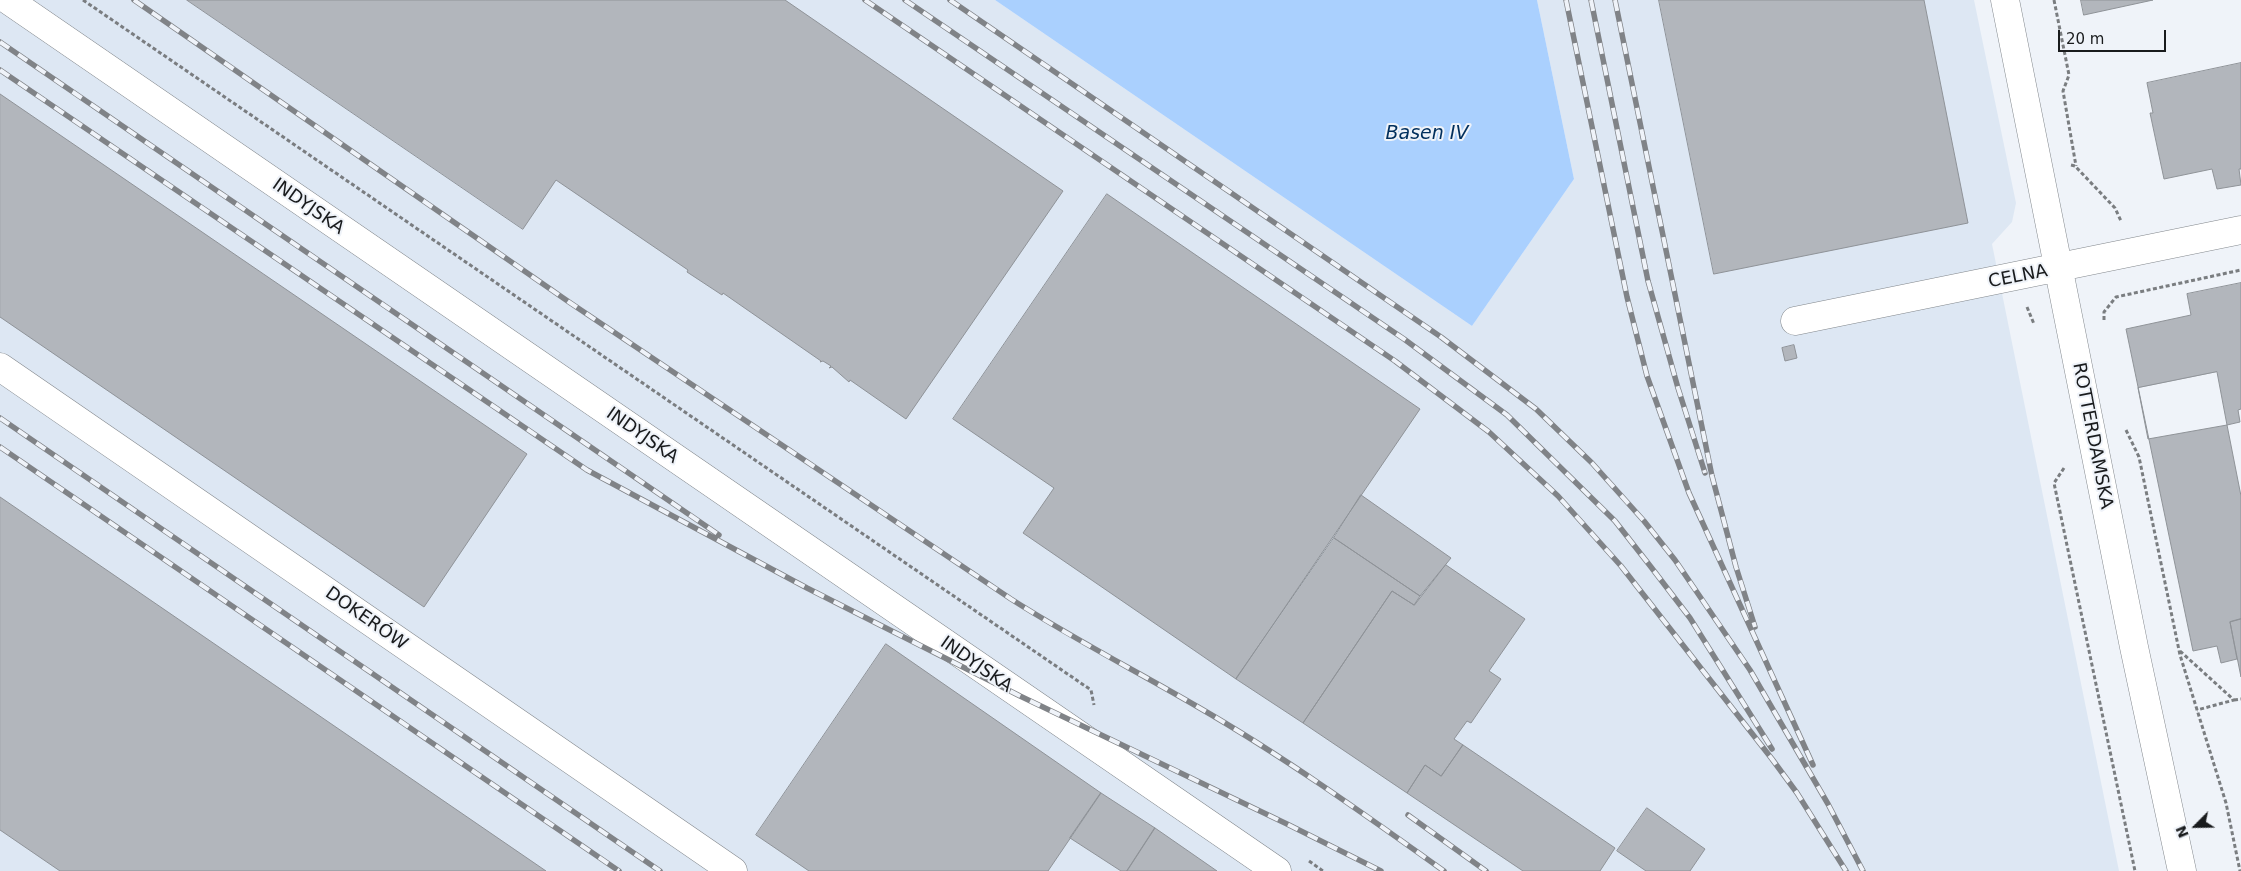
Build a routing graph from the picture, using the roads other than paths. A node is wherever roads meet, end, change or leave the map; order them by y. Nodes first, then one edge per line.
1 (8, 0) edge
2 (2004, 0) edge
3 (2241, 230) edge
4 (2058, 269) junction
5 (1795, 321) dead end
6 (0, 367) edge
7 (733, 871) edge
8 (1277, 871) edge
9 (2182, 871) edge

1 - 8 street, INDYJSKA
2 - 4 street, ROTTERDAMSKA
3 - 4 street, CELNA
4 - 5 street, CELNA
4 - 9 street, ROTTERDAMSKA
6 - 7 street, DOKERÓW

